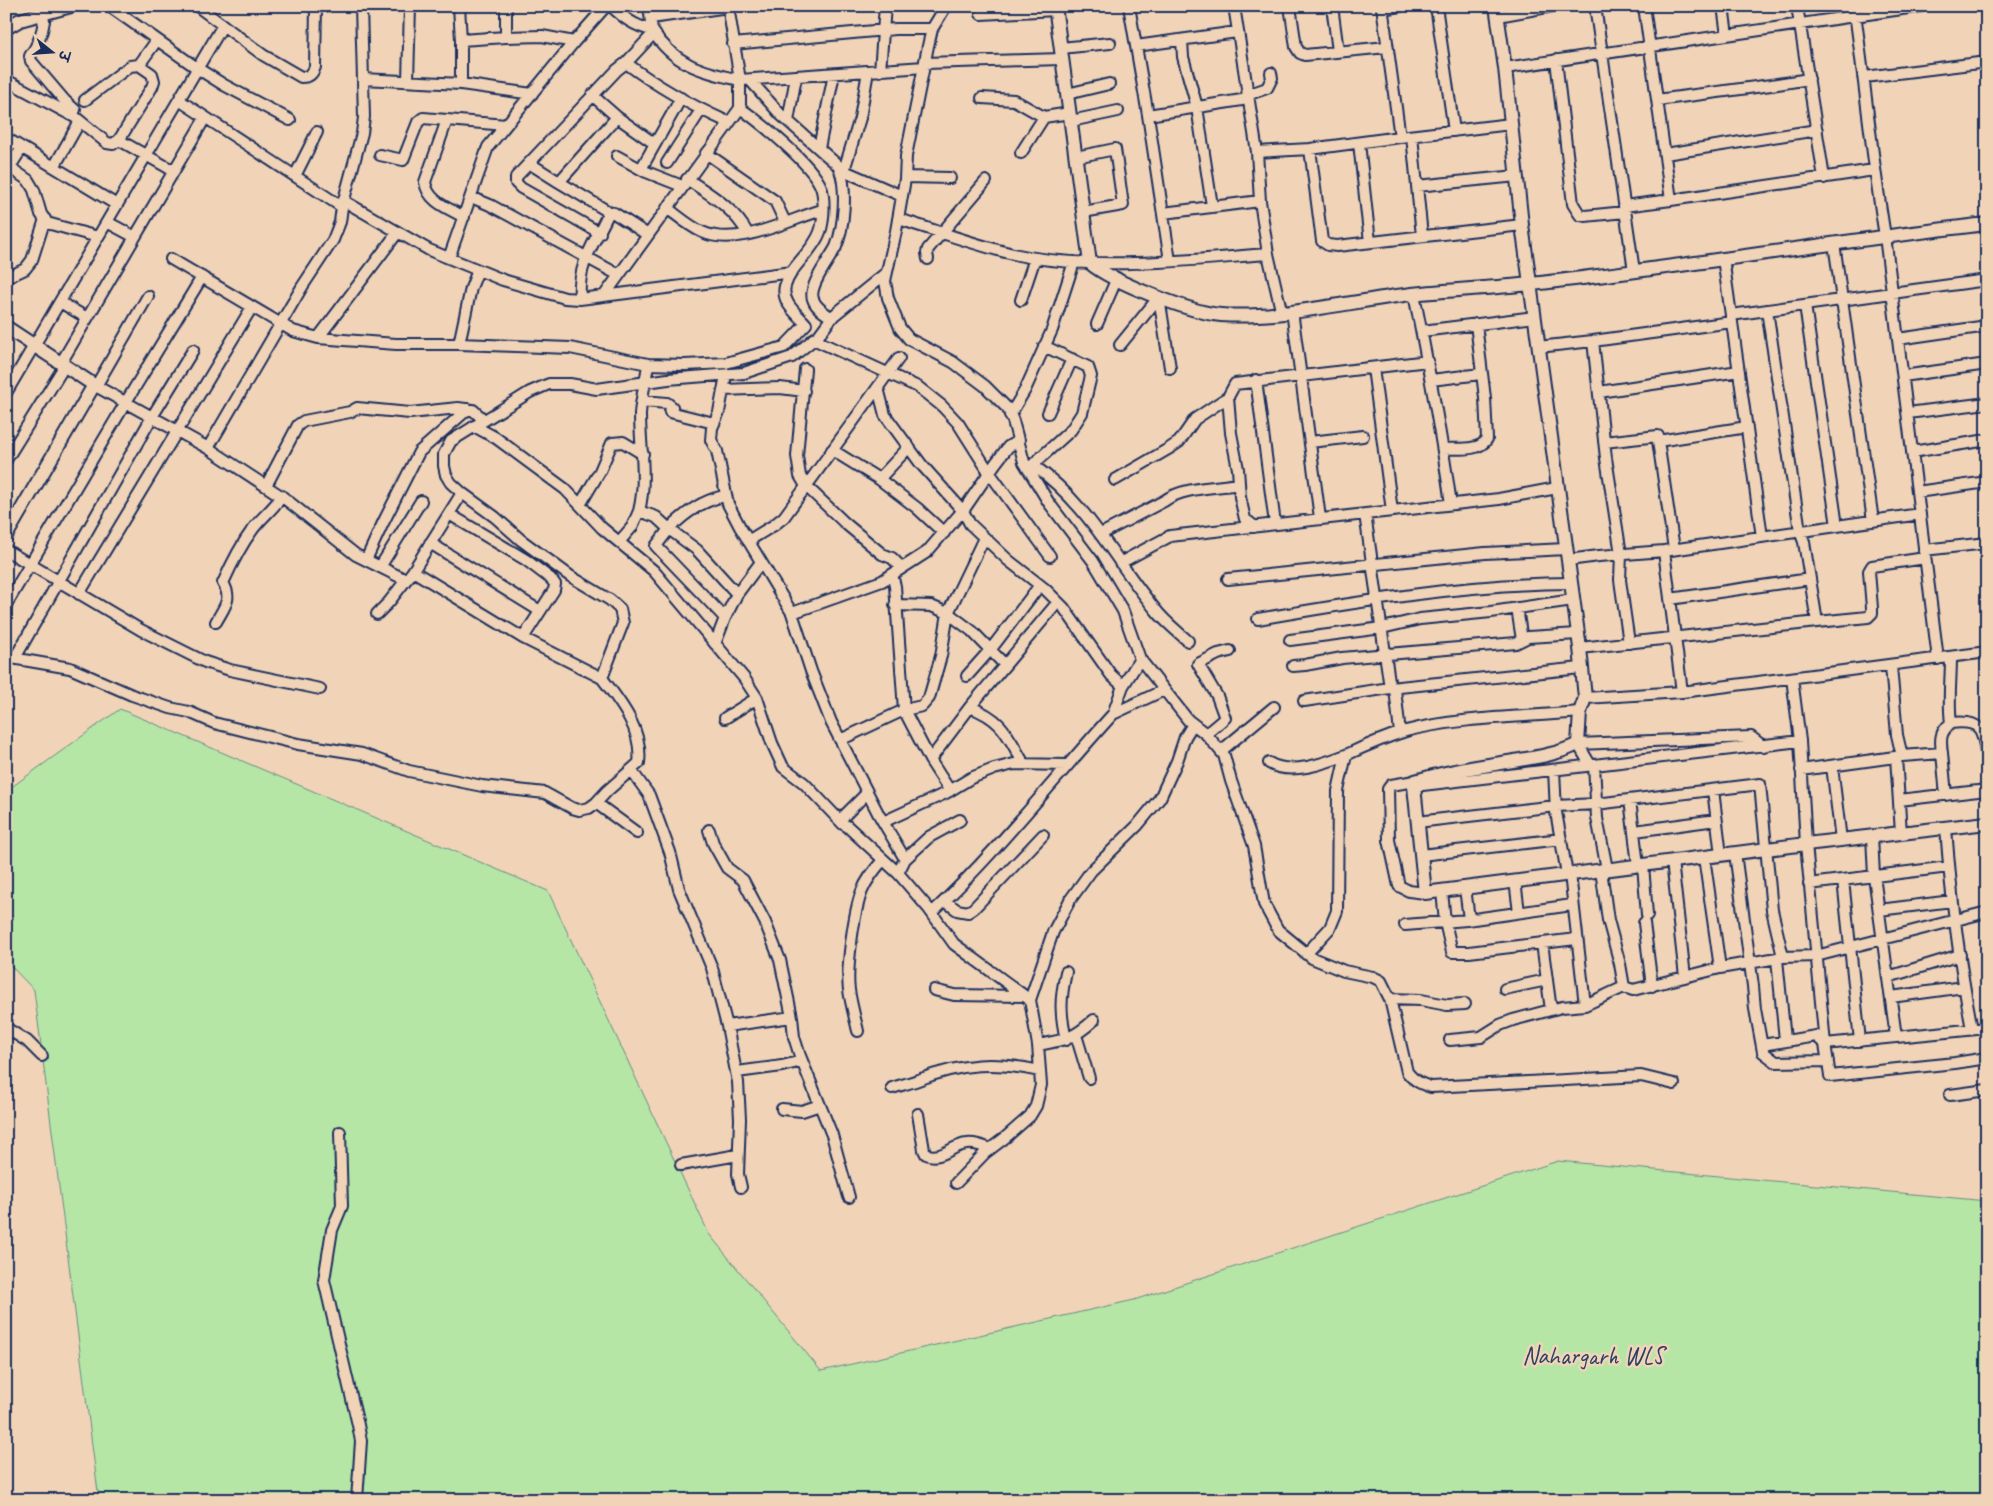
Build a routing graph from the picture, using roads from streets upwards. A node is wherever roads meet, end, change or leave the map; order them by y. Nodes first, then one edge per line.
1 (70, 6) edge
2 (109, 6) edge
3 (197, 6) edge
4 (316, 6) edge
5 (361, 6) edge
6 (410, 6) edge
7 (459, 6) edge
8 (506, 6) edge
9 (606, 6) edge
10 (611, 6) edge
11 (649, 6) edge
12 (885, 6) edge
13 (1129, 6) edge
14 (1234, 6) edge
15 (1290, 6) edge
16 (1332, 6) edge
17 (1400, 6) edge
18 (1436, 6) edge
19 (1553, 6) edge
20 (1595, 6) edge
21 (1644, 6) edge
22 (1723, 6) edge
23 (1797, 6) edge
24 (1922, 6) edge
25 (728, 7) edge
26 (944, 7) edge
27 (1056, 8) edge
28 (1382, 8) edge
29 (1899, 8) edge
30 (1497, 11) edge
31 (1854, 11) edge
32 (39, 14) junction
33 (981, 14) dead end
34 (651, 18) junction
35 (1799, 24) junction
36 (223, 25) junction
37 (6, 28) edge
38 (932, 29) junction
39 (882, 30) junction
40 (653, 32) junction
41 (1237, 32) junction
42 (1727, 35) junction
43 (506, 37) junction
44 (158, 40) junction
45 (461, 40) junction
46 (1182, 40) junction
47 (574, 42) junction
48 (1110, 43) dead end
49 (733, 44) junction
50 (1136, 46) junction
51 (1649, 46) junction
52 (1386, 47) junction
53 (1338, 51) junction
54 (1062, 53) junction
55 (1601, 54) junction
56 (1556, 60) junction
57 (1987, 62) edge
58 (626, 63) junction
59 (139, 65) junction
60 (925, 65) junction
61 (198, 68) junction
62 (1505, 68) junction
63 (868, 71) junction
64 (880, 71) junction
65 (1271, 72) dead end
66 (834, 74) junction
67 (796, 77) junction
68 (1864, 77) junction
69 (363, 79) junction
70 (1809, 79) junction
71 (6, 80) edge
72 (408, 82) junction
73 (743, 82) junction
74 (462, 84) junction
75 (1109, 84) dead end
76 (532, 94) junction
77 (1067, 94) junction
78 (592, 95) junction
79 (1247, 97) junction
80 (681, 98) junction
81 (982, 98) dead end
82 (84, 100) dead end
83 (179, 100) junction
84 (1657, 100) junction
85 (740, 104) junction
86 (1197, 107) junction
87 (75, 110) dead end
88 (701, 110) junction
89 (1118, 111) dead end
90 (1148, 114) junction
91 (617, 117) junction
92 (1044, 117) junction
93 (1070, 117) junction
94 (205, 118) junction
95 (290, 120) dead end
96 (447, 120) junction
97 (788, 121) junction
98 (80, 122) junction
99 (728, 122) junction
100 (1511, 124) junction
101 (506, 125) junction
102 (1817, 130) junction
103 (1454, 131) junction
104 (317, 132) dead end
105 (1412, 136) junction
106 (1400, 137) junction
107 (6, 138) edge
108 (119, 140) junction
109 (1359, 143) junction
110 (655, 144) junction
111 (22, 148) junction
112 (819, 148) junction
113 (1310, 149) junction
114 (1257, 152) junction
115 (706, 153) junction
116 (1021, 153) dead end
117 (147, 154) junction
118 (380, 154) dead end
119 (1664, 154) junction
120 (617, 156) dead end
121 (1076, 157) junction
122 (529, 163) junction
123 (667, 163) dead end
124 (54, 167) junction
125 (8, 168) edge
126 (641, 169) junction
127 (842, 169) junction
128 (1874, 170) junction
129 (174, 171) junction
130 (295, 176) junction
131 (1517, 176) junction
132 (905, 177) junction
133 (950, 178) dead end
134 (1824, 178) junction
135 (986, 181) dead end
136 (559, 182) junction
137 (684, 183) junction
138 (1417, 186) junction
139 (902, 196) junction
140 (471, 197) junction
141 (1671, 200) junction
142 (1260, 201) junction
143 (343, 204) junction
144 (117, 205) junction
145 (1212, 206) junction
146 (667, 208) junction
147 (1625, 209) junction
148 (822, 210) junction
149 (609, 212) junction
150 (1083, 212) junction
151 (1162, 213) junction
152 (464, 217) junction
153 (898, 219) junction
154 (44, 220) junction
155 (107, 222) junction
156 (785, 222) junction
157 (1987, 224) edge
158 (1522, 225) junction
159 (398, 232) junction
160 (600, 232) junction
161 (941, 232) junction
162 (748, 234) junction
163 (648, 235) junction
164 (1422, 236) junction
165 (1885, 236) junction
166 (98, 237) junction
167 (135, 238) junction
168 (1370, 242) junction
169 (1834, 242) junction
170 (1268, 254) junction
171 (586, 256) junction
172 (448, 258) junction
173 (1035, 258) junction
174 (1723, 258) junction
175 (171, 259) dead end
176 (928, 259) dead end
177 (1170, 261) junction
178 (1074, 262) junction
179 (1090, 263) junction
180 (478, 270) junction
181 (1634, 270) junction
182 (792, 272) junction
183 (886, 273) junction
184 (619, 275) junction
185 (202, 277) junction
186 (6, 278) edge
187 (1117, 278) junction
188 (1987, 280) edge
189 (1531, 284) junction
190 (1892, 293) junction
191 (1414, 294) junction
192 (148, 296) dead end
193 (604, 296) junction
194 (1159, 297) junction
195 (580, 299) junction
196 (1842, 299) junction
197 (1021, 300) dead end
198 (60, 302) junction
199 (1805, 305) junction
200 (252, 307) junction
201 (1767, 310) junction
202 (1287, 312) junction
203 (1535, 317) junction
204 (87, 318) junction
205 (831, 319) junction
206 (1732, 319) junction
207 (280, 324) junction
208 (1097, 324) dead end
209 (1476, 324) junction
210 (1987, 326) edge
211 (6, 327) edge
212 (1422, 331) junction
213 (816, 337) junction
214 (318, 338) junction
215 (1898, 338) junction
216 (1593, 341) junction
217 (459, 344) junction
218 (35, 345) junction
219 (1120, 345) dead end
220 (1044, 346) junction
221 (1538, 347) junction
222 (193, 350) dead end
223 (899, 358) dead end
224 (1072, 359) junction
225 (1428, 361) junction
226 (726, 362) junction
227 (63, 364) junction
228 (648, 364) junction
229 (1987, 364) edge
230 (1170, 368) dead end
231 (1373, 368) junction
232 (805, 369) dead end
233 (1739, 371) junction
234 (887, 373) junction
235 (728, 374) junction
236 (1481, 374) junction
237 (1300, 376) junction
238 (1903, 376) junction
239 (1256, 380) junction
240 (1431, 380) junction
241 (646, 383) junction
242 (95, 385) junction
243 (878, 388) junction
244 (723, 390) junction
245 (804, 391) junction
246 (1599, 392) junction
247 (6, 394) edge
248 (1228, 397) junction
249 (643, 401) junction
250 (126, 402) junction
251 (1987, 403) edge
252 (476, 413) junction
253 (1048, 413) dead end
254 (1908, 414) junction
255 (1010, 415) junction
256 (152, 417) junction
257 (714, 423) junction
258 (474, 426) junction
259 (1747, 427) junction
260 (178, 431) junction
261 (1363, 436) dead end
262 (1019, 440) junction
263 (1987, 440) edge
264 (1658, 441) junction
265 (1310, 442) junction
266 (1604, 442) junction
267 (909, 447) junction
268 (208, 448) junction
269 (1444, 449) junction
270 (832, 450) junction
271 (1912, 452) junction
272 (642, 454) junction
273 (6, 460) edge
274 (1031, 467) junction
275 (992, 468) junction
276 (879, 479) junction
277 (1115, 480) dead end
278 (1987, 482) edge
279 (1239, 484) junction
280 (266, 486) junction
281 (806, 486) junction
282 (1557, 488) junction
283 (1917, 492) junction
284 (462, 493) junction
285 (282, 496) junction
286 (726, 496) junction
287 (421, 501) dead end
288 (1451, 504) junction
289 (580, 505) junction
290 (1392, 510) junction
291 (639, 511) junction
292 (963, 511) junction
293 (449, 514) junction
294 (1365, 514) junction
295 (1920, 514) junction
296 (1320, 518) junction
297 (1873, 521) junction
298 (1275, 524) junction
299 (1837, 526) junction
300 (1255, 527) junction
301 (669, 529) junction
302 (1800, 531) junction
303 (944, 533) junction
304 (1101, 534) junction
305 (6, 536) edge
306 (1762, 537) junction
307 (984, 538) junction
308 (521, 540) junction
309 (748, 541) junction
310 (619, 542) junction
311 (430, 543) junction
312 (1987, 543) edge
313 (6, 550) edge
314 (1669, 550) junction
315 (513, 553) junction
316 (1622, 554) junction
317 (1924, 554) junction
318 (1566, 555) junction
319 (1050, 556) dead end
320 (366, 560) junction
321 (761, 562) junction
322 (1120, 563) junction
323 (30, 564) junction
324 (1373, 565) junction
325 (380, 567) junction
326 (902, 568) junction
327 (410, 574) junction
328 (892, 575) junction
329 (1228, 579) dead end
330 (1810, 579) junction
331 (58, 581) junction
332 (1571, 583) junction
333 (1040, 585) junction
334 (79, 594) junction
335 (737, 594) junction
336 (1378, 598) junction
337 (1670, 599) junction
338 (1573, 600) junction
339 (1058, 602) junction
340 (6, 605) edge
341 (895, 605) junction
342 (1517, 608) junction
343 (540, 611) junction
344 (792, 613) junction
345 (948, 613) junction
346 (377, 614) dead end
347 (725, 618) junction
348 (1258, 619) dead end
349 (216, 622) dead end
350 (1817, 622) junction
351 (1382, 628) junction
352 (1578, 634) junction
353 (523, 638) junction
354 (1675, 638) junction
355 (1290, 640) dead end
356 (1522, 640) junction
357 (1188, 641) dead end
358 (1629, 643) junction
359 (715, 644) junction
360 (1580, 648) junction
361 (991, 649) junction
362 (1230, 651) dead end
363 (1987, 652) edge
364 (1385, 656) junction
365 (10, 657) edge
366 (1943, 658) junction
367 (1140, 659) junction
368 (1005, 665) junction
369 (1293, 666) dead end
370 (1891, 666) junction
371 (1581, 668) junction
372 (967, 676) dead end
373 (602, 678) junction
374 (1792, 678) junction
375 (1123, 686) junction
376 (320, 689) dead end
377 (1393, 689) junction
378 (1164, 690) junction
379 (1682, 692) junction
380 (757, 698) junction
381 (1585, 698) junction
382 (1304, 701) dead end
383 (970, 707) junction
384 (1274, 707) dead end
385 (904, 710) junction
386 (1580, 712) junction
387 (1113, 714) junction
388 (725, 718) dead end
389 (1951, 723) junction
390 (1193, 724) junction
391 (1400, 733) junction
392 (1206, 734) junction
393 (840, 740) junction
394 (1800, 741) junction
395 (1578, 744) junction
396 (1764, 746) junction
397 (1220, 750) junction
398 (1942, 753) junction
399 (1346, 755) junction
400 (1899, 757) junction
401 (930, 760) junction
402 (1987, 761) edge
403 (1269, 763) dead end
404 (1024, 764) junction
405 (1067, 765) junction
406 (1593, 765) junction
407 (1832, 766) junction
408 (631, 770) junction
409 (1554, 770) junction
410 (1801, 770) junction
411 (1414, 783) junction
412 (1712, 790) junction
413 (1987, 790) edge
414 (950, 791) junction
415 (867, 794) junction
416 (1946, 794) junction
417 (1630, 800) junction
418 (1899, 800) junction
419 (596, 803) junction
420 (1596, 804) junction
421 (1556, 806) junction
422 (840, 820) junction
423 (960, 820) dead end
424 (1716, 820) junction
425 (883, 822) junction
426 (1418, 822) junction
427 (1987, 823) edge
428 (1946, 828) junction
429 (709, 830) dead end
430 (1635, 831) junction
431 (637, 833) dead end
432 (1901, 833) junction
433 (1043, 835) dead end
434 (1872, 836) junction
435 (1561, 839) junction
436 (1841, 840) junction
437 (1806, 844) junction
438 (1766, 849) junction
439 (1735, 853) junction
440 (1721, 855) junction
441 (1421, 856) junction
442 (1704, 857) junction
443 (905, 859) junction
444 (883, 860) junction
445 (1672, 861) junction
446 (1640, 865) junction
447 (1949, 867) junction
448 (1604, 869) junction
449 (898, 873) junction
450 (1568, 874) junction
451 (1874, 876) junction
452 (1843, 880) junction
453 (1515, 881) junction
454 (1809, 884) junction
455 (1465, 888) junction
456 (1442, 891) junction
457 (1425, 893) junction
458 (945, 901) junction
459 (1952, 901) junction
460 (1572, 905) junction
461 (1879, 910) junction
462 (1519, 912) junction
463 (1987, 912) edge
464 (932, 913) junction
465 (1469, 920) junction
466 (1955, 920) junction
467 (1445, 922) junction
468 (1405, 925) dead end
469 (1576, 939) junction
470 (1883, 940) junction
471 (1542, 943) junction
472 (1851, 948) junction
473 (1306, 954) junction
474 (1816, 956) junction
475 (1960, 956) junction
476 (1780, 958) junction
477 (1750, 963) junction
478 (1720, 968) junction
479 (1066, 972) dead end
480 (1685, 977) junction
481 (1888, 977) junction
482 (1546, 980) junction
483 (1652, 986) junction
484 (1624, 987) junction
485 (1964, 987) junction
486 (1505, 989) dead end
487 (934, 990) dead end
488 (1891, 997) junction
489 (1027, 998) junction
490 (1390, 999) junction
491 (1465, 1004) dead end
492 (1585, 1005) junction
493 (1551, 1010) junction
494 (792, 1018) junction
495 (1094, 1020) dead end
496 (727, 1026) junction
497 (6, 1028) edge
498 (1987, 1028) edge
499 (1972, 1029) junction
500 (858, 1032) dead end
501 (1896, 1037) junction
502 (1071, 1038) junction
503 (1450, 1040) dead end
504 (1785, 1040) junction
505 (1860, 1040) junction
506 (1825, 1044) junction
507 (1038, 1045) junction
508 (1762, 1045) junction
509 (42, 1056) dead end
510 (1987, 1058) edge
511 (802, 1061) junction
512 (1828, 1061) junction
513 (1040, 1071) junction
514 (737, 1072) junction
515 (1089, 1078) dead end
516 (1674, 1084) dead end
517 (892, 1088) dead end
518 (1987, 1090) edge
519 (1950, 1095) dead end
520 (820, 1105) junction
521 (782, 1110) dead end
522 (918, 1114) dead end
523 (340, 1132) dead end
524 (990, 1149) junction
525 (738, 1155) junction
526 (681, 1165) dead end
527 (956, 1183) dead end
528 (741, 1188) dead end
529 (849, 1197) dead end
530 (357, 1500) edge

1 - 32 street
2 - 44 street
3 - 36 street
4 - 36 street
5 - 69 street
6 - 72 street
7 - 45 street
8 - 43 street
9 - 47 street
10 - 40 street
11 - 34 street
12 - 39 street
13 - 50 street
14 - 41 street
15 - 53 street
16 - 53 street
17 - 28 street
18 - 103 street
19 - 30 street
20 - 55 street
21 - 51 street
22 - 42 street
23 - 35 street
24 - 29 street
25 - 34 street
25 - 49 street
26 - 38 street
27 - 33 street
27 - 54 street
28 - 52 street
29 - 31 street
30 - 62 street
31 - 35 street
31 - 68 street
32 - 37 street
32 - 87 street
34 - 40 street
35 - 42 street
35 - 70 street
36 - 61 street
38 - 39 street
38 - 60 street
39 - 49 street
39 - 64 street
40 - 58 street
40 - 73 street
41 - 46 street
41 - 79 street
42 - 51 street
43 - 45 street
43 - 47 street
44 - 59 street
44 - 61 street
45 - 74 street
46 - 50 street
46 - 86 street
47 - 76 street
48 - 54 street
49 - 73 street
50 - 90 street
51 - 55 street
51 - 84 street
52 - 53 street
52 - 106 street
54 - 60 street
54 - 77 street
55 - 56 street
55 - 147 street
56 - 62 street
56 - 147 street
57 - 68 street
58 - 78 street
58 - 80 street
59 - 82 street
59 - 108 street
60 - 64 street
60 - 132 street
61 - 83 street
61 - 95 street
62 - 100 street
63 - 64 street
63 - 66 street
63 - 127 street
65 - 79 street
66 - 67 street
66 - 112 street
67 - 73 street
67 - 97 street
68 - 128 street
69 - 72 street
69 - 143 street
70 - 84 street
70 - 102 street
71 - 98 street
72 - 74 street
73 - 85 street
73 - 97 street
74 - 76 street
75 - 77 street
76 - 101 street
77 - 93 street
78 - 91 street
78 - 122 street
79 - 86 street
79 - 114 street
80 - 88 street
80 - 110 street
81 - 92 street
83 - 94 street
83 - 117 street
84 - 119 street
85 - 99 street
85 - 148 street
86 - 90 street
86 - 145 street
88 - 99 street
88 - 123 street
89 - 93 street
90 - 151 street
91 - 110 street
91 - 136 street
92 - 93 street
92 - 116 street
93 - 121 street
94 - 129 street
94 - 130 street
96 - 101 street
96 - 118 street
96 - 152 street
97 - 112 street
98 - 108 street
98 - 124 street
99 - 115 street
100 - 103 street
100 - 131 street
101 - 140 street
102 - 119 street
102 - 134 street
103 - 105 street
104 - 130 street
105 - 106 street
105 - 138 street
106 - 109 street
107 - 111 street
108 - 117 street
109 - 113 street
109 - 168 street
110 - 126 street
111 - 124 street
111 - 125 street
112 - 127 street
113 - 114 street
113 - 168 street
114 - 142 street
115 - 137 street
115 - 156 street
117 - 129 street
117 - 144 street
119 - 141 street
120 - 126 street
121 - 150 street
121 - 150 street
122 - 136 street
122 - 160 street
124 - 144 street
125 - 154 street
126 - 137 street
127 - 139 street
127 - 205 street
128 - 134 street
128 - 165 street
129 - 167 street
130 - 143 street
131 - 138 street
131 - 158 street
132 - 133 street
132 - 139 street
134 - 141 street
135 - 161 street
136 - 149 street
137 - 146 street
137 - 162 street
138 - 164 street
139 - 153 street
140 - 152 street
140 - 171 street
141 - 147 street
142 - 145 street
142 - 170 street
143 - 159 street
143 - 207 street
144 - 155 street
145 - 151 street
146 - 162 street
146 - 163 street
147 - 181 street
148 - 156 street
148 - 182 street
149 - 160 street
149 - 163 street
150 - 179 street
151 - 177 street
152 - 172 street
153 - 161 street
153 - 183 street
154 - 166 street
154 - 186 street
155 - 166 street
155 - 167 street
156 - 162 street
157 - 165 street
158 - 164 street
158 - 189 street
159 - 172 street
159 - 214 street
160 - 171 street
161 - 173 street
161 - 176 street
163 - 184 street
164 - 168 street
165 - 169 street
165 - 190 street
166 - 198 street
167 - 204 street
169 - 174 street
169 - 196 street
170 - 177 street
170 - 202 street
171 - 184 street
171 - 195 street
172 - 180 street
173 - 178 street
173 - 197 street
174 - 181 street
174 - 206 street
175 - 185 street
177 - 179 street
178 - 179 street
178 - 220 street
179 - 187 street
180 - 195 street
180 - 217 street
181 - 189 street
182 - 193 street
182 - 226 street
183 - 205 street
183 - 255 street
184 - 193 street
185 - 200 street
185 - 250 street
187 - 194 street
187 - 208 street
188 - 190 street
189 - 191 street
189 - 203 street
190 - 196 street
190 - 215 street
191 - 202 street
191 - 212 street
192 - 242 street
193 - 195 street
194 - 202 street
194 - 219 street
194 - 230 street
196 - 199 street
196 - 297 street
198 - 204 street
198 - 218 street
199 - 201 street
199 - 299 street
200 - 207 street
200 - 260 street
201 - 206 street
201 - 302 street
202 - 237 street
203 - 209 street
203 - 221 street
204 - 227 street
205 - 213 street
206 - 216 street
206 - 233 street
207 - 214 street
207 - 268 street
209 - 212 street
209 - 236 street
210 - 215 street
211 - 218 street
212 - 225 street
213 - 234 street
213 - 235 street
214 - 217 street
215 - 238 street
216 - 221 street
216 - 246 street
217 - 228 street
218 - 227 street
218 - 247 street
220 - 224 street
220 - 255 street
221 - 282 street
222 - 256 street
223 - 234 street
224 - 253 street
224 - 274 street
225 - 231 street
225 - 240 street
226 - 228 street
226 - 235 street
227 - 242 street
227 - 273 street
228 - 241 street
229 - 238 street
231 - 237 street
231 - 290 street
232 - 245 street
233 - 246 street
233 - 259 street
234 - 243 street
234 - 275 street
235 - 241 street
235 - 244 street
236 - 240 street
236 - 269 street
237 - 239 street
237 - 265 street
238 - 254 street
239 - 248 street
239 - 298 street
240 - 269 street
241 - 249 street
241 - 252 street
242 - 250 street
242 - 305 street
243 - 267 street
243 - 270 street
244 - 245 street
244 - 257 street
245 - 281 street
246 - 266 street
248 - 277 street
248 - 279 street
249 - 257 street
249 - 272 street
250 - 256 street
250 - 323 street
251 - 254 street
252 - 258 street
252 - 280 street
252 - 320 street
254 - 271 street
255 - 262 street
256 - 260 street
256 - 331 street
257 - 286 street
258 - 284 street
258 - 289 street
259 - 264 street
259 - 306 street
260 - 268 street
260 - 334 street
261 - 265 street
262 - 274 street
262 - 275 street
263 - 271 street
264 - 266 street
264 - 314 street
265 - 296 street
266 - 316 street
267 - 276 street
267 - 292 street
268 - 280 street
269 - 288 street
270 - 276 street
270 - 281 street
271 - 283 street
272 - 289 street
272 - 291 street
274 - 304 street
274 - 367 street
275 - 292 street
275 - 319 street
276 - 303 street
278 - 283 street
279 - 300 street
279 - 304 street
280 - 285 street
281 - 309 street
281 - 326 street
282 - 288 street
282 - 318 street
283 - 295 street
284 - 293 street
284 - 308 street
285 - 320 street
285 - 349 street
286 - 301 street
286 - 309 street
287 - 325 street
288 - 290 street
289 - 310 street
290 - 294 street
291 - 301 street
291 - 310 street
292 - 303 street
292 - 307 street
293 - 311 street
293 - 315 street
294 - 296 street
294 - 324 street
295 - 297 street
295 - 317 street
296 - 298 street
297 - 299 street
298 - 300 street
299 - 302 street
300 - 322 street
301 - 335 street
301 - 347 street
302 - 306 street
302 - 330 street
303 - 326 street
304 - 322 street
306 - 314 street
307 - 333 street
307 - 345 street
308 - 315 street
308 - 373 street
309 - 321 street
310 - 359 street
311 - 327 street
311 - 343 street
312 - 317 street
313 - 323 street
314 - 316 street
314 - 337 street
315 - 343 street
316 - 318 street
316 - 358 street
317 - 350 street
317 - 366 street
318 - 324 street
318 - 332 street
320 - 325 street
321 - 335 street
321 - 344 street
322 - 357 street
323 - 331 street
323 - 340 street
324 - 329 street
324 - 336 street
325 - 327 street
326 - 328 street
327 - 346 street
327 - 353 street
328 - 341 street
328 - 344 street
330 - 337 street
330 - 350 street
331 - 334 street
331 - 365 street
332 - 336 street
332 - 338 street
333 - 339 street
333 - 361 street
334 - 376 street
335 - 347 street
336 - 348 street
336 - 351 street
337 - 354 street
338 - 342 street
338 - 352 street
339 - 368 street
339 - 375 street
341 - 345 street
341 - 385 street
342 - 351 street
342 - 356 street
343 - 353 street
344 - 393 street
345 - 361 street
345 - 385 street
347 - 359 street
350 - 354 street
351 - 355 street
351 - 364 street
352 - 356 street
352 - 360 street
353 - 373 street
354 - 358 street
354 - 379 street
356 - 364 street
358 - 360 street
359 - 380 street
360 - 371 street
361 - 368 street
361 - 372 street
362 - 392 street
363 - 366 street
364 - 369 street
364 - 377 street
365 - 419 street
366 - 370 street
366 - 389 street
367 - 375 street
367 - 378 street
368 - 383 street
370 - 374 street
370 - 400 street
371 - 377 street
371 - 381 street
373 - 408 street
374 - 379 street
374 - 394 street
375 - 387 street
377 - 382 street
377 - 391 street
378 - 387 street
378 - 390 street
379 - 381 street
380 - 388 street
380 - 422 street
381 - 386 street
383 - 401 street
383 - 404 street
384 - 397 street
385 - 393 street
385 - 401 street
386 - 391 street
386 - 395 street
387 - 405 street
389 - 398 street
389 - 402 street
390 - 392 street
390 - 489 street
391 - 399 street
392 - 397 street
393 - 415 street
394 - 396 street
394 - 410 street
395 - 396 street
395 - 406 street
395 - 411 street
396 - 406 street
397 - 473 street
398 - 400 street
398 - 416 street
399 - 403 street
399 - 473 street
400 - 407 street
400 - 418 street
401 - 414 street
404 - 405 street
404 - 414 street
405 - 458 street
406 - 409 street
406 - 420 street
407 - 410 street
407 - 436 street
408 - 419 street
408 - 496 street
409 - 411 street
409 - 421 street
410 - 437 street
411 - 426 street
411 - 457 street
412 - 417 street
412 - 424 street
412 - 438 street
413 - 416 street
414 - 425 street
415 - 422 street
415 - 425 street
416 - 418 street
417 - 420 street
417 - 430 street
418 - 432 street
419 - 431 street
420 - 421 street
420 - 448 street
421 - 426 street
421 - 435 street
422 - 444 street
423 - 443 street
424 - 430 street
424 - 440 street
425 - 443 street
426 - 441 street
427 - 428 street
428 - 432 street
428 - 447 street
429 - 494 street
430 - 446 street
432 - 434 street
433 - 458 street
434 - 436 street
434 - 451 street
435 - 441 street
435 - 450 street
436 - 437 street
437 - 438 street
437 - 454 street
438 - 439 street
438 - 476 street
439 - 440 street
439 - 477 street
440 - 442 street
441 - 457 street
442 - 445 street
442 - 478 street
443 - 449 street
444 - 449 street
444 - 500 street
445 - 446 street
445 - 480 street
446 - 448 street
446 - 483 street
447 - 451 street
447 - 459 street
448 - 450 street
448 - 484 street
449 - 464 street
450 - 453 street
450 - 460 street
451 - 452 street
451 - 461 street
452 - 454 street
452 - 472 street
453 - 455 street
453 - 462 street
454 - 474 street
455 - 456 street
455 - 465 street
456 - 457 street
456 - 467 street
458 - 464 street
459 - 461 street
459 - 466 street
460 - 462 street
460 - 469 street
461 - 470 street
462 - 465 street
463 - 466 street
464 - 489 street
465 - 467 street
466 - 470 street
466 - 475 street
467 - 468 street
467 - 471 street
469 - 471 street
469 - 492 street
470 - 472 street
470 - 481 street
471 - 482 street
472 - 474 street
472 - 505 street
473 - 490 street
474 - 476 street
474 - 506 street
475 - 481 street
475 - 485 street
476 - 477 street
476 - 504 street
477 - 478 street
477 - 508 street
478 - 480 street
479 - 502 street
480 - 483 street
481 - 488 street
482 - 486 street
482 - 493 street
483 - 484 street
484 - 492 street
485 - 488 street
485 - 499 street
487 - 489 street
488 - 501 street
489 - 507 street
490 - 491 street
490 - 516 street
492 - 493 street
493 - 503 street
494 - 496 street
494 - 511 street
495 - 502 street
496 - 514 street
497 - 509 street
498 - 499 street
499 - 501 street
501 - 505 street
502 - 507 street
502 - 515 street
504 - 506 street
504 - 508 street
505 - 506 street
506 - 512 street
507 - 513 street
508 - 512 street
510 - 512 street
511 - 514 street
511 - 520 street
513 - 517 street
513 - 524 street
514 - 525 street
518 - 519 street
520 - 521 street
520 - 529 street
522 - 524 street
523 - 530 street
524 - 527 street
525 - 526 street
525 - 528 street

